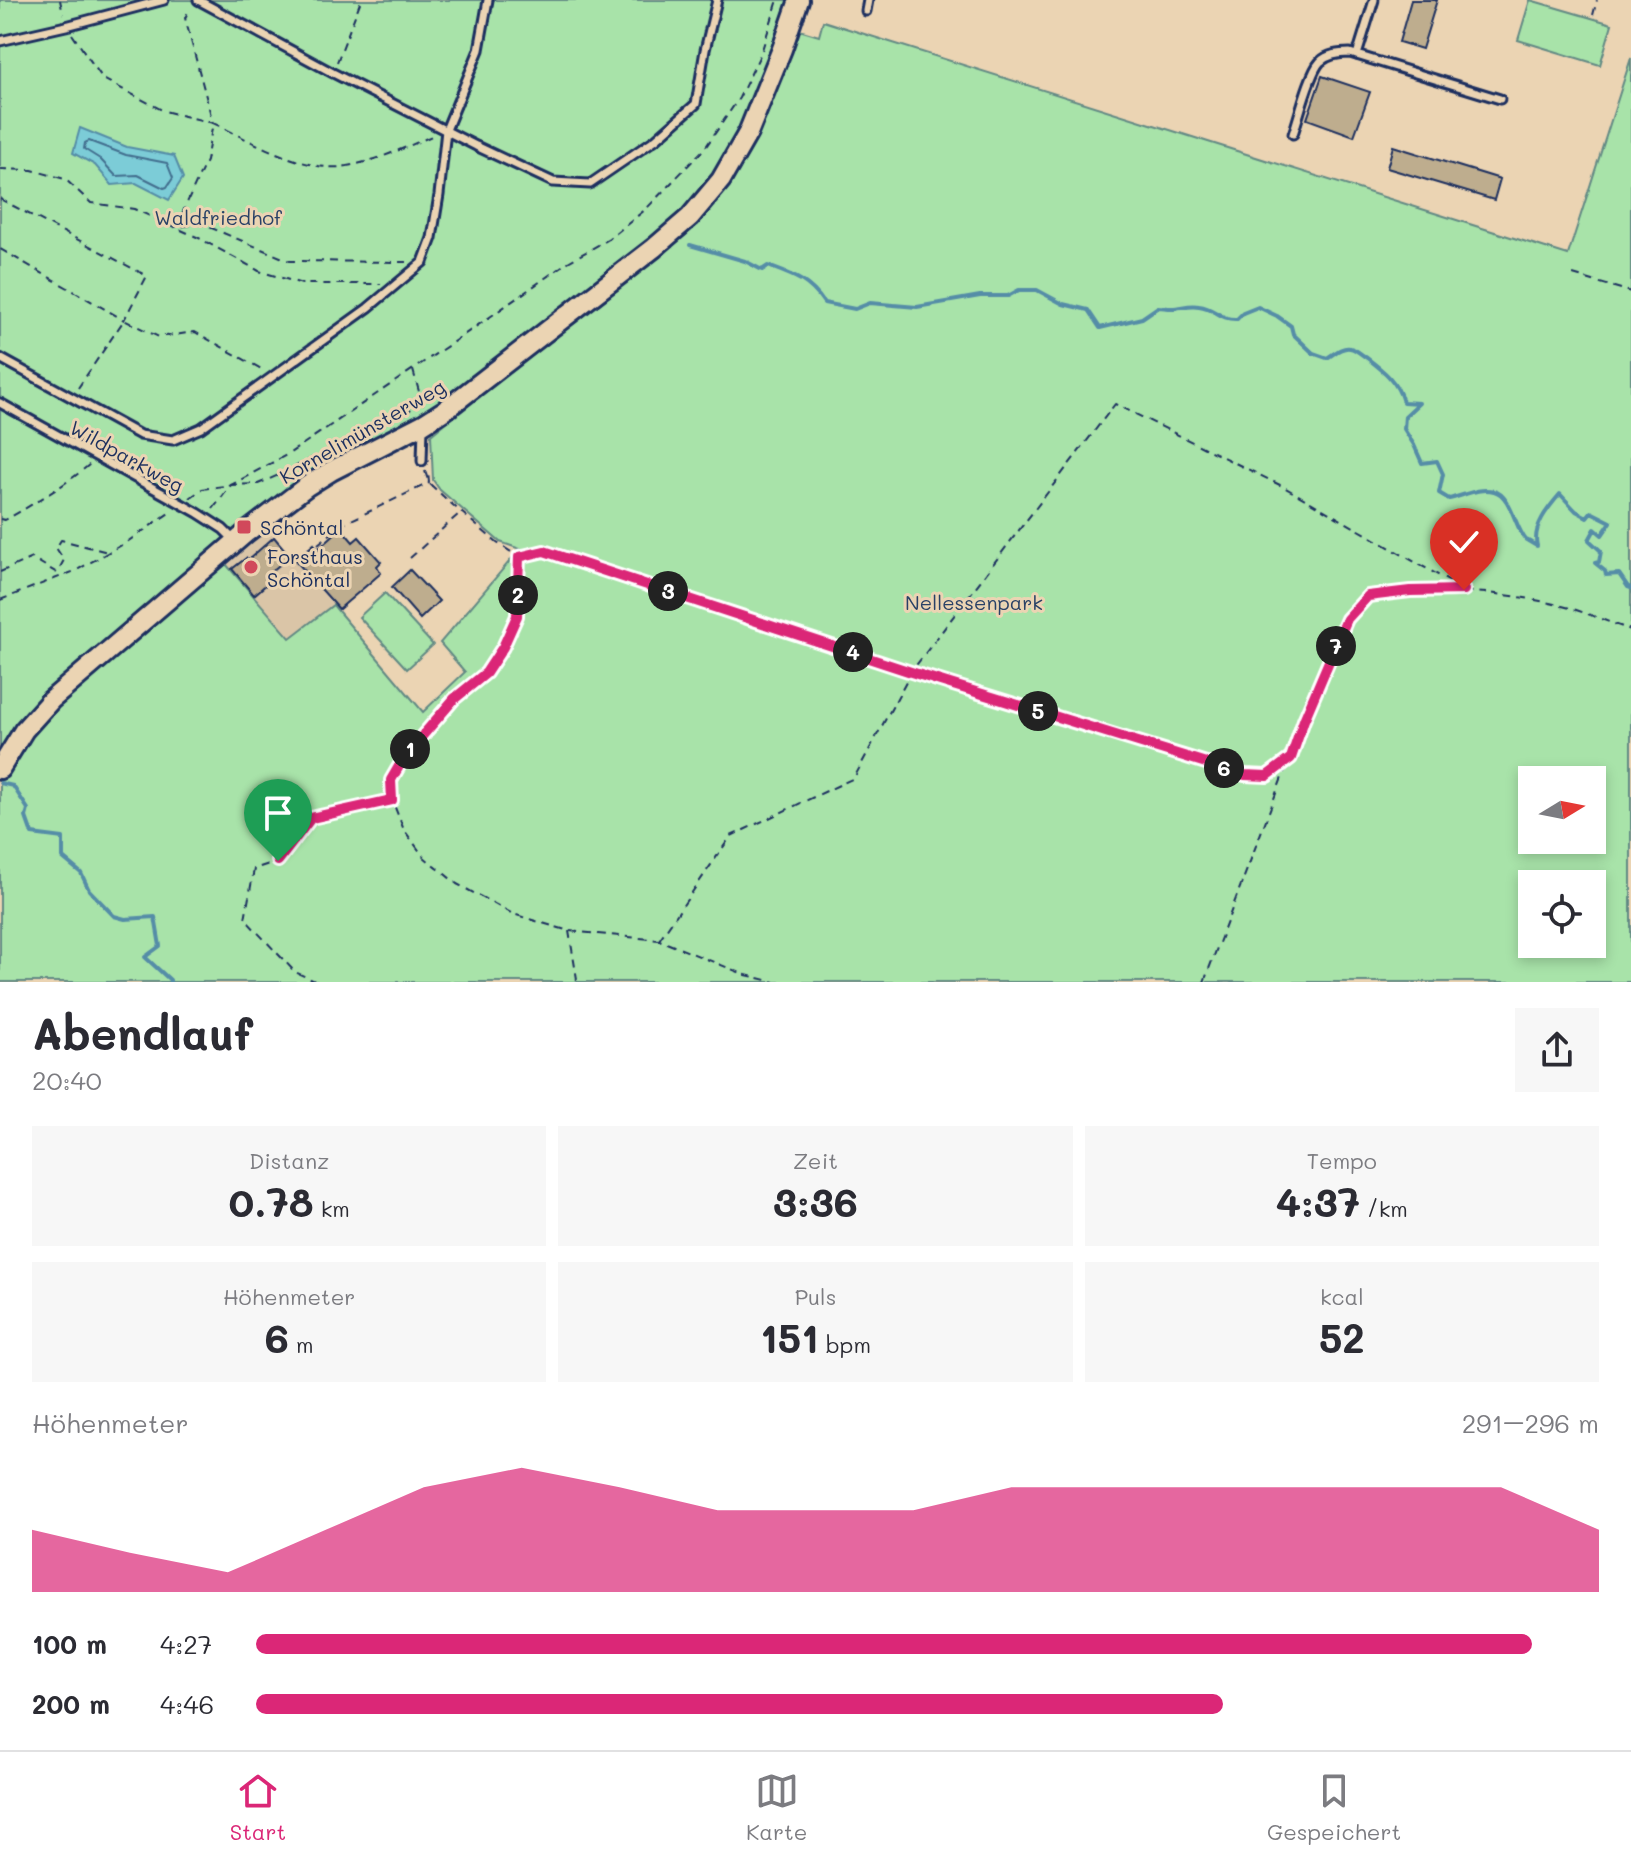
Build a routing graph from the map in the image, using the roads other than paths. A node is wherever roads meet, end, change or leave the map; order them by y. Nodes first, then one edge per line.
1 (164, 0) edge
2 (196, 0) edge
3 (488, 0) edge
4 (717, 0) edge
5 (799, 0) edge
6 (868, 0) edge
7 (1374, 0) edge
8 (866, 11) dead end
9 (0, 41) edge
10 (1357, 55) junction
11 (1500, 99) dead end
12 (446, 130) junction
13 (1293, 134) dead end
14 (0, 358) edge
15 (0, 403) edge
16 (423, 424) junction
17 (425, 463) road end
18 (235, 541) junction
19 (0, 769) edge

1 - 9 lane
2 - 12 lane
3 - 12 lane
4 - 12 lane
5 - 16 street, Kornelimünsterweg
6 - 8 lane
7 - 10 lane
10 - 11 lane
10 - 13 lane
12 - 14 lane
15 - 18 lane, Wildparkweg
16 - 17 lane
16 - 18 street, Kornelimünsterweg
18 - 19 street, Kornelimünsterweg

